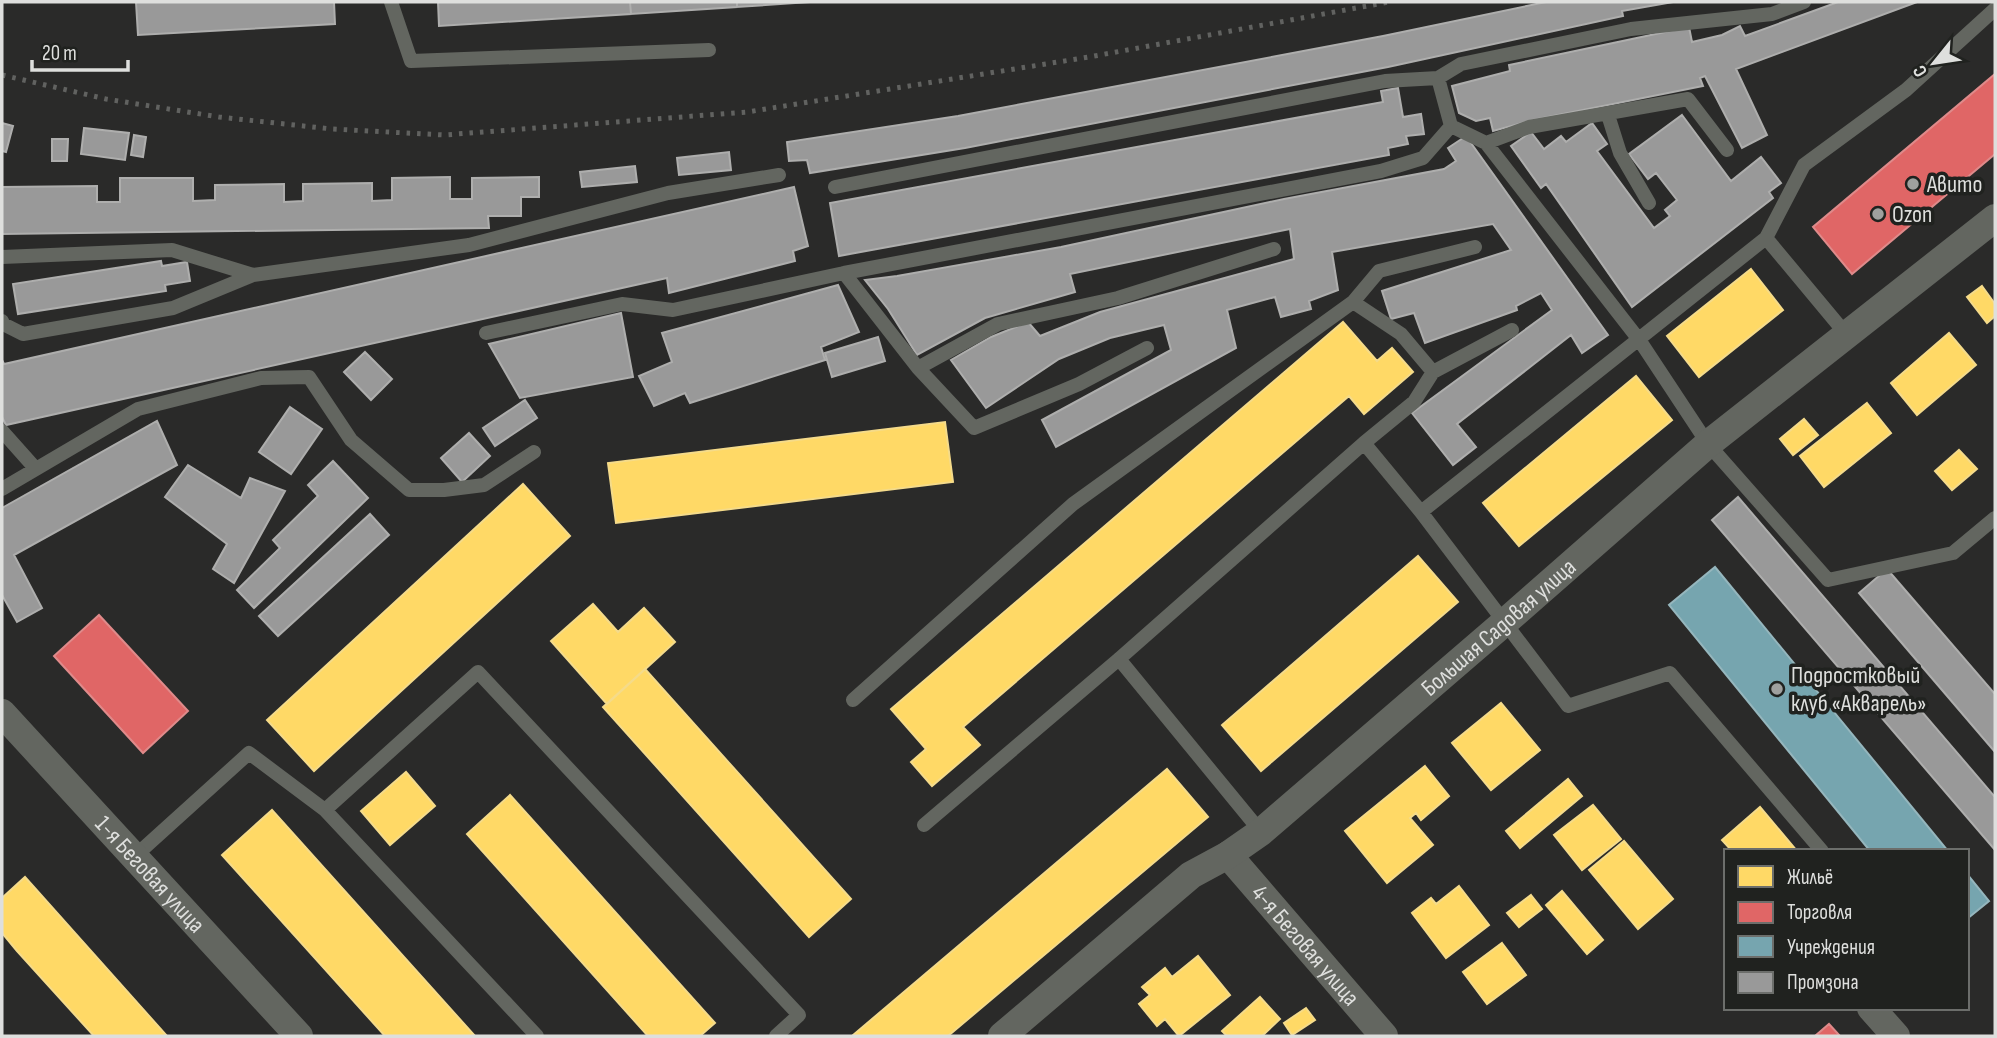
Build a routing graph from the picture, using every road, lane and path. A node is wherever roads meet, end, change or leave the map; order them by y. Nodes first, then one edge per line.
1 (391, 2) edge
2 (1804, 2) edge
3 (1995, 9) edge
4 (709, 50) dead end
5 (1437, 78) junction
6 (1608, 115) junction
7 (1451, 126) junction
8 (1486, 143) junction
9 (1727, 150) dead end
10 (779, 175) dead end
11 (835, 187) dead end
12 (1648, 203) dead end
13 (1995, 218) edge
14 (1766, 238) junction
15 (1475, 247) dead end
16 (1274, 249) dead end
17 (2, 257) edge
18 (844, 273) junction
19 (253, 275) junction
20 (1353, 302) junction
21 (2, 321) edge
22 (1512, 330) dead end
23 (486, 333) dead end
24 (1846, 334) junction
25 (1640, 341) junction
26 (1147, 348) dead end
27 (918, 368) junction
28 (1433, 372) junction
29 (2, 431) edge
30 (1364, 443) junction
31 (1708, 443) junction
32 (534, 452) dead end
33 (35, 468) junction
34 (2, 489) edge
35 (1422, 512) junction
36 (1995, 518) edge
37 (1505, 622) junction
38 (1119, 659) junction
39 (852, 700) dead end
40 (2, 713) edge
41 (325, 810) junction
42 (924, 825) dead end
43 (1261, 832) junction
44 (1820, 849) edge
45 (1228, 855) junction
46 (134, 857) junction
47 (1873, 1010) edge
48 (299, 1036) edge
49 (537, 1036) edge
50 (776, 1036) edge
51 (1002, 1036) edge
52 (1384, 1036) edge
53 (1896, 1036) edge

1 - 4 lane
2 - 5 lane
3 - 14 lane
5 - 7 lane
5 - 11 lane
6 - 8 lane
6 - 9 lane
6 - 12 lane
7 - 8 lane
7 - 18 lane
8 - 25 lane
10 - 19 lane
13 - 24 street, Большая Садовая улица
14 - 24 lane
14 - 25 lane
15 - 20 lane
16 - 27 lane
17 - 19 lane
18 - 23 lane
18 - 27 lane
19 - 21 lane
20 - 28 lane
20 - 39 lane
22 - 28 lane
24 - 31 street, Большая Садовая улица
25 - 31 lane
25 - 35 lane
26 - 27 lane
28 - 30 lane
29 - 33 lane
30 - 35 lane
30 - 38 lane
31 - 36 lane
31 - 37 street, Большая Садовая улица
32 - 33 lane
33 - 34 lane
35 - 37 lane
37 - 43 street, Большая Садовая улица
37 - 44 lane
38 - 42 lane
38 - 43 lane
40 - 46 street, 1-я Беговая улица
41 - 46 lane
41 - 49 lane
41 - 50 lane
43 - 45 street, Большая Садовая улица
45 - 51 street, Большая Садовая улица
45 - 52 street, 4-я Беговая улица
46 - 48 street, 1-я Беговая улица
47 - 53 street

